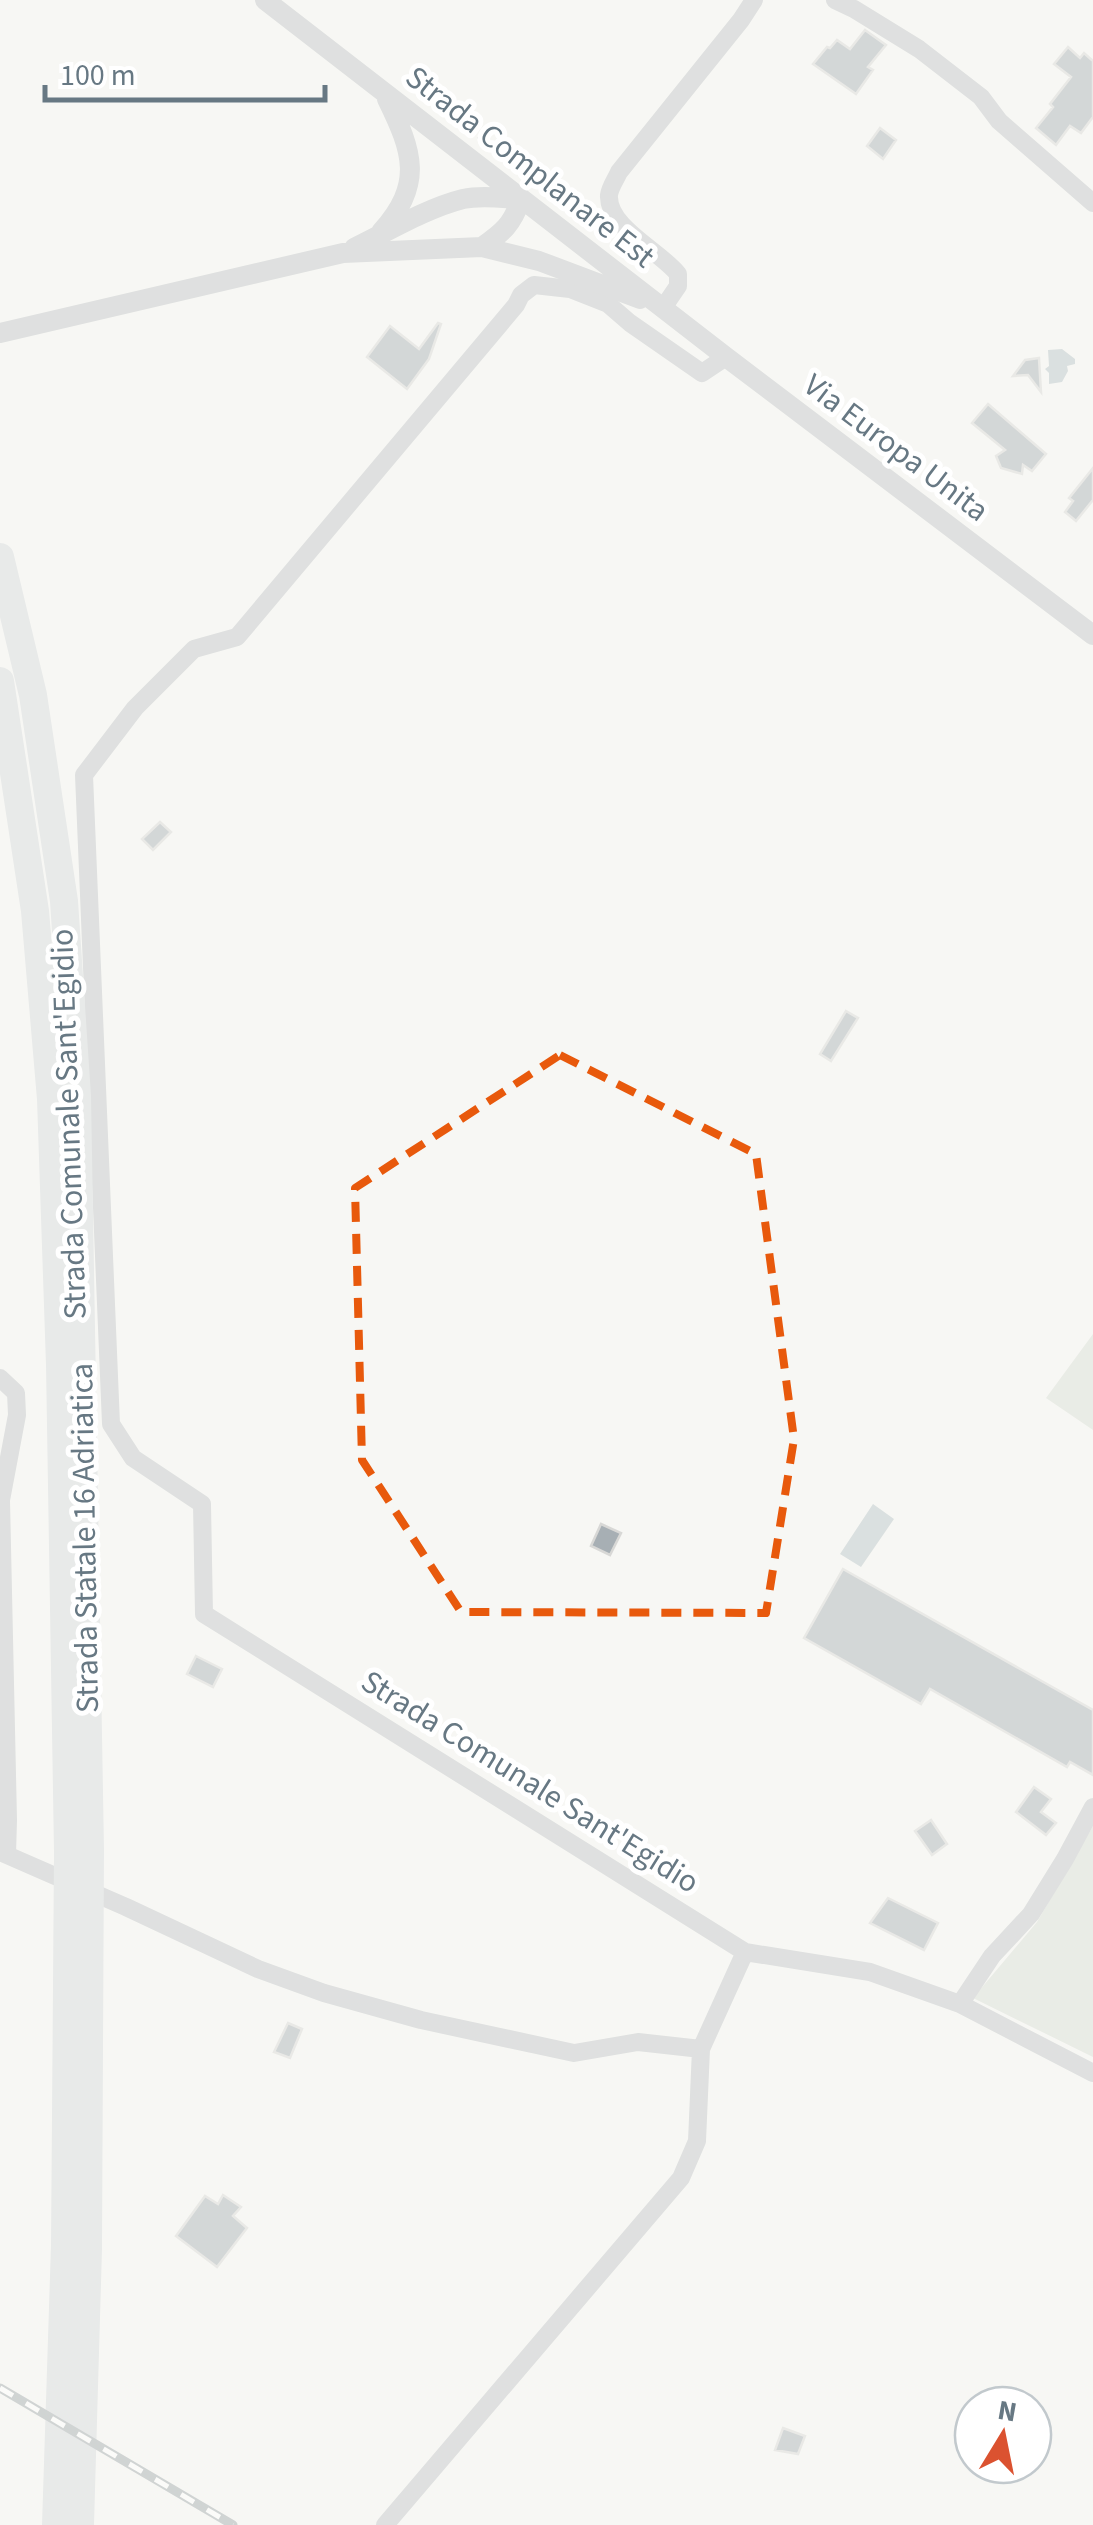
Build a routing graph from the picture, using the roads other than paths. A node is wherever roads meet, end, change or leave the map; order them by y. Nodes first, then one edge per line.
1 (265, 0) edge
2 (754, 0) edge
3 (835, 0) edge
4 (384, 93) junction
5 (521, 200) junction
6 (1093, 203) edge
7 (376, 237) junction
8 (482, 247) junction
9 (343, 254) junction
10 (663, 308) junction
11 (0, 333) edge
12 (726, 357) junction
13 (0, 557) edge
14 (1093, 636) edge
15 (0, 681) edge
16 (0, 1378) edge
17 (1093, 1807) edge
18 (79, 1852) junction
19 (3, 1854) edge
20 (745, 1952) junction
21 (960, 2004) junction
22 (701, 2049) junction
23 (1093, 2073) edge
24 (68, 2464) junction
25 (40, 2525) edge
26 (56, 2525) edge
27 (80, 2525) edge
28 (385, 2525) edge

1 - 4 street, Strada Complanare Est
2 - 10 street
3 - 6 street
4 - 5 street, Strada Complanare Est
4 - 7 street
5 - 7 street
5 - 8 street
5 - 10 street, Strada Complanare Est
7 - 9 street
8 - 9 street
8 - 10 street
9 - 11 street
10 - 12 street, Via Europa Unita
12 - 14 street, Via Europa Unita
12 - 20 street, Strada Comunale Sant'Egidio
13 - 18 highway, Strada Statale 16 Adriatica
15 - 18 highway, Strada Statale 16 Adriatica
16 - 19 street
17 - 21 street
18 - 24 highway, Strada Statale 16 Adriatica
19 - 22 street
20 - 21 street, Strada Comunale Sant'Egidio
20 - 22 street
21 - 23 street, Strada Comunale Sant'Egidio
22 - 28 street
24 - 25 highway
24 - 26 highway, Strada Statale 16 Adriatica
24 - 27 highway, Strada Statale 16 Adriatica

